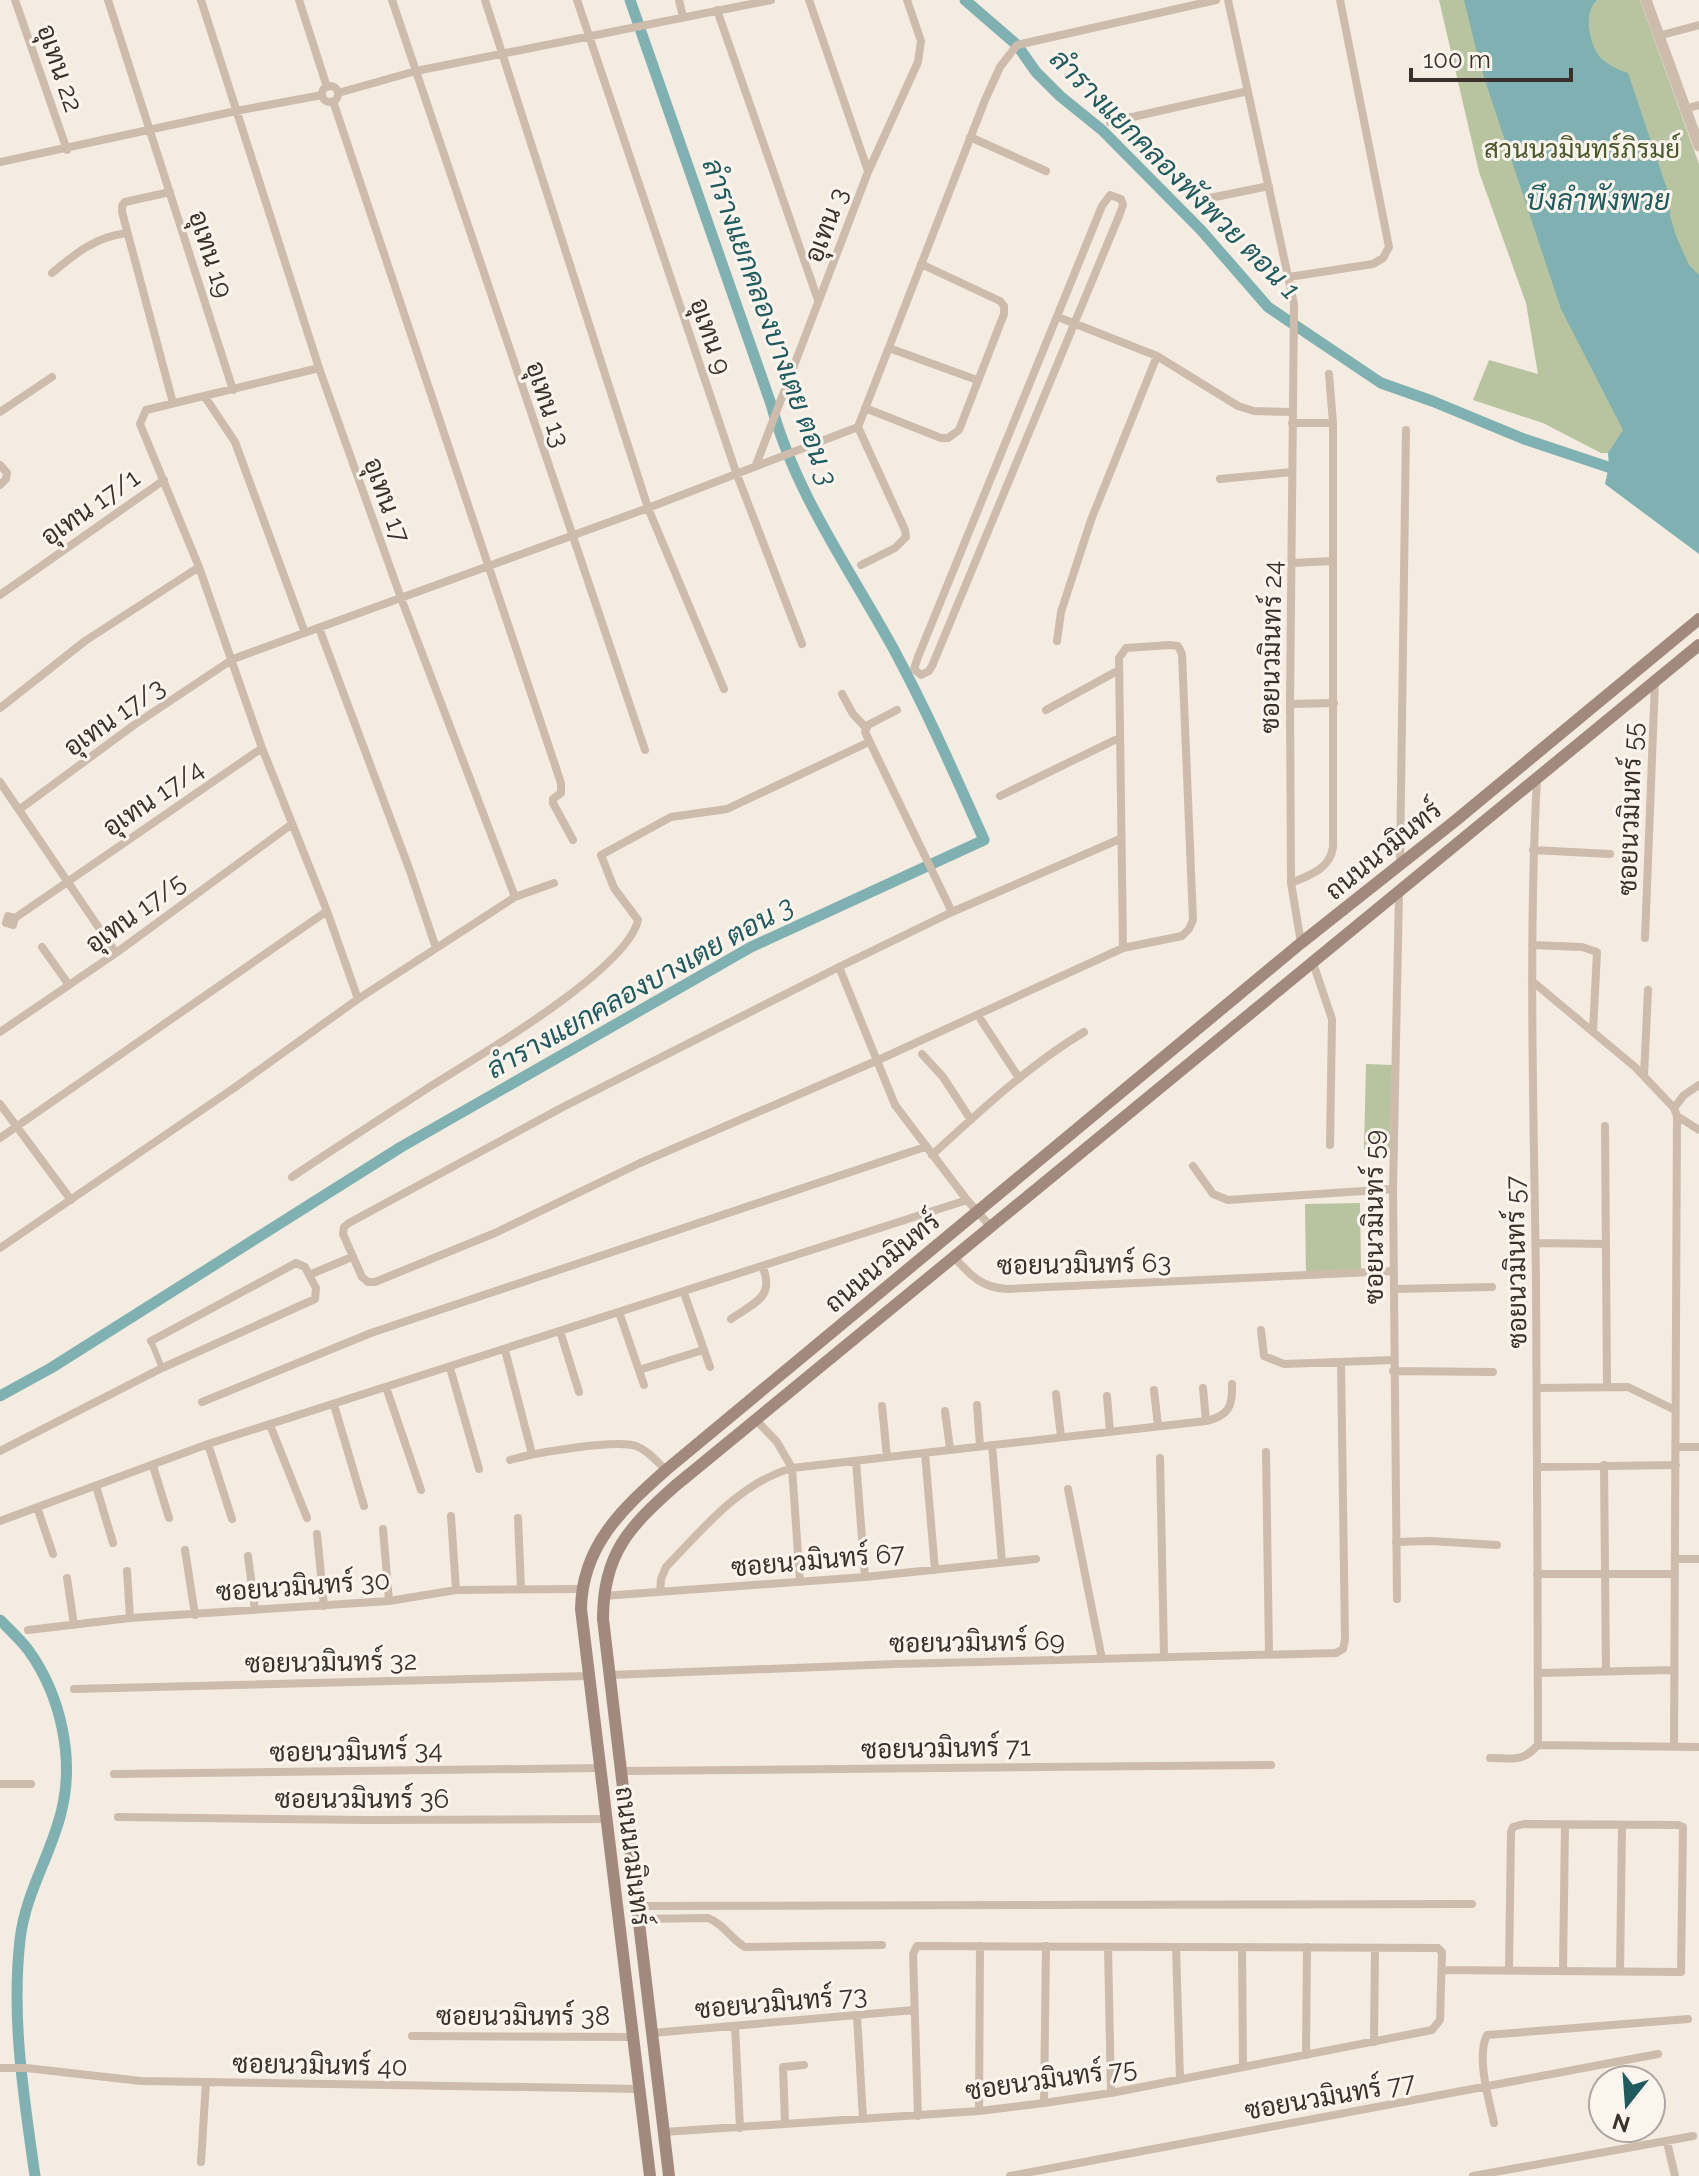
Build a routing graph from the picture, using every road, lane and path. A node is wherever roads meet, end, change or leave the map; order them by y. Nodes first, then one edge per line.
1 (15, 0) edge
2 (108, 0) edge
3 (201, 0) edge
4 (299, 0) edge
5 (392, 0) edge
6 (485, 0) edge
7 (577, 0) edge
8 (679, 0) edge
9 (771, 0) edge
10 (809, 0) edge
11 (907, 0) edge
12 (1216, 0) edge
13 (1228, 0) edge
14 (1340, 0) edge
15 (1646, 0) edge
16 (754, 2) edge
17 (717, 10) junction
18 (683, 17) junction
19 (1699, 25) edge
20 (1658, 36) junction
21 (589, 37) junction
22 (503, 54) junction
23 (416, 71) junction
24 (325, 91) junction
25 (1248, 91) junction
26 (336, 97) junction
27 (1699, 105) edge
28 (1684, 109) junction
29 (236, 111) junction
30 (1110, 122) dead end
31 (151, 131) junction
32 (970, 137) junction
33 (1699, 146) edge
34 (67, 150) junction
35 (0, 162) edge
36 (1046, 171) dead end
37 (868, 172) junction
38 (1269, 186) junction
39 (170, 192) junction
40 (1205, 199) dead end
41 (127, 233) junction
42 (921, 264) junction
43 (52, 273) dead end
44 (1289, 277) junction
45 (819, 301) junction
46 (1058, 317) junction
47 (1075, 323) junction
48 (889, 348) junction
49 (1157, 356) junction
50 (319, 368) junction
51 (1329, 374) dead end
52 (52, 377) dead end
53 (977, 380) junction
54 (233, 390) junction
55 (205, 397) junction
56 (173, 403) junction
57 (865, 408) junction
58 (0, 412) edge
59 (1292, 412) junction
60 (1292, 423) junction
61 (1333, 423) junction
62 (858, 427) junction
63 (1406, 430) dead end
64 (0, 465) edge
65 (756, 465) junction
66 (736, 472) junction
67 (1292, 472) junction
68 (1220, 479) dead end
69 (164, 480) junction
70 (0, 485) edge
71 (648, 508) junction
72 (571, 535) junction
73 (1333, 561) junction
74 (1292, 563) junction
75 (487, 565) junction
76 (861, 565) dead end
77 (199, 567) junction
78 (0, 595) edge
79 (401, 598) junction
80 (1699, 619) edge
81 (319, 628) junction
82 (305, 633) junction
83 (1057, 641) dead end
84 (802, 644) dead end
85 (1699, 645) edge
86 (233, 659) junction
87 (1119, 670) junction
88 (1655, 681) junction
89 (724, 689) dead end
90 (842, 694) dead end
91 (1334, 703) junction
92 (1290, 704) junction
93 (0, 708) edge
94 (897, 710) dead end
95 (1046, 710) dead end
96 (866, 728) junction
97 (1119, 738) junction
98 (869, 742) junction
99 (262, 748) junction
100 (645, 750) dead end
101 (1537, 779) junction
102 (0, 782) edge
103 (1000, 796) dead end
104 (20, 809) junction
105 (292, 824) junction
106 (1120, 839) junction
107 (573, 840) dead end
108 (1533, 850) junction
109 (1610, 854) dead end
110 (1400, 865) junction
111 (67, 880) junction
112 (554, 883) dead end
113 (1291, 883) junction
114 (1399, 891) junction
115 (515, 897) junction
116 (327, 911) junction
117 (952, 912) junction
118 (15, 918) dead end
119 (1645, 938) dead end
120 (1301, 943) junction
121 (1532, 945) junction
122 (42, 947) dead end
123 (436, 948) junction
124 (1123, 948) junction
125 (116, 953) junction
126 (1313, 963) junction
127 (839, 967) junction
128 (1532, 981) junction
129 (69, 985) junction
130 (1648, 990) dead end
131 (358, 999) junction
132 (981, 1020) dead end
133 (0, 1032) edge
134 (1084, 1032) dead end
135 (1593, 1032) junction
136 (922, 1054) dead end
137 (876, 1061) junction
138 (1644, 1076) junction
139 (1019, 1078) junction
140 (1699, 1085) edge
141 (0, 1104) edge
142 (1676, 1112) junction
143 (971, 1120) junction
144 (16, 1126) junction
145 (1605, 1126) dead end
146 (1699, 1130) edge
147 (0, 1138) edge
148 (1330, 1145) dead end
149 (925, 1147) junction
150 (932, 1155) junction
151 (1193, 1166) dead end
152 (292, 1177) dead end
153 (1393, 1189) junction
154 (71, 1200) junction
155 (967, 1200) junction
156 (978, 1211) junction
157 (991, 1227) junction
158 (1536, 1243) junction
159 (1606, 1244) junction
160 (0, 1248) edge
161 (352, 1257) junction
162 (954, 1257) junction
163 (763, 1268) junction
164 (1394, 1271) junction
165 (309, 1275) junction
166 (1492, 1287) dead end
167 (1394, 1289) junction
168 (684, 1293) junction
169 (619, 1312) junction
170 (731, 1319) dead end
171 (1261, 1330) dead end
172 (560, 1331) junction
173 (151, 1341) joint
174 (505, 1350) junction
175 (703, 1350) junction
176 (1393, 1360) junction
177 (1341, 1362) junction
178 (710, 1367) dead end
179 (162, 1368) junction
180 (450, 1368) junction
181 (639, 1370) junction
182 (1393, 1371) junction
183 (1493, 1372) dead end
184 (1232, 1384) dead end
185 (644, 1385) dead end
186 (1607, 1385) junction
187 (386, 1387) junction
188 (1203, 1388) dead end
189 (1538, 1388) junction
190 (1154, 1390) dead end
191 (579, 1392) dead end
192 (1056, 1394) dead end
193 (1107, 1396) dead end
194 (202, 1402) dead end
195 (334, 1405) junction
196 (977, 1405) dead end
197 (882, 1406) dead end
198 (1675, 1410) junction
199 (945, 1411) dead end
200 (756, 1420) junction
201 (1206, 1421) junction
202 (270, 1425) junction
203 (1158, 1426) junction
204 (1110, 1432) junction
205 (1061, 1437) junction
206 (208, 1444) junction
207 (992, 1445) junction
208 (980, 1446) junction
209 (1677, 1447) junction
210 (1699, 1447) edge
211 (950, 1449) junction
212 (0, 1451) edge
213 (1266, 1452) dead end
214 (925, 1453) junction
215 (532, 1454) junction
216 (887, 1457) junction
217 (1160, 1458) dead end
218 (510, 1460) dead end
219 (856, 1461) junction
220 (1604, 1465) junction
221 (1676, 1465) junction
222 (153, 1466) junction
223 (1537, 1467) junction
224 (792, 1468) junction
225 (479, 1469) dead end
226 (666, 1470) junction
227 (96, 1486) junction
228 (1068, 1489) dead end
229 (421, 1490) dead end
230 (364, 1506) dead end
231 (37, 1507) junction
232 (451, 1516) dead end
233 (169, 1518) dead end
234 (307, 1518) dead end
235 (518, 1518) dead end
236 (232, 1519) dead end
237 (0, 1521) edge
238 (383, 1529) dead end
239 (317, 1534) dead end
240 (1396, 1542) junction
241 (113, 1543) dead end
242 (1497, 1545) dead end
243 (185, 1550) dead end
244 (53, 1554) dead end
245 (248, 1556) dead end
246 (1036, 1559) dead end
247 (1675, 1559) junction
248 (1699, 1559) edge
249 (1002, 1562) junction
250 (935, 1570) junction
251 (127, 1571) dead end
252 (1605, 1573) junction
253 (1537, 1574) junction
254 (1675, 1574) junction
255 (865, 1577) junction
256 (67, 1578) dead end
257 (800, 1582) junction
258 (521, 1589) junction
259 (582, 1589) junction
260 (456, 1590) junction
261 (660, 1592) junction
262 (603, 1596) junction
263 (1397, 1599) dead end
264 (389, 1601) junction
265 (324, 1606) junction
266 (255, 1610) junction
267 (195, 1615) junction
268 (130, 1618) junction
269 (74, 1625) junction
270 (28, 1630) dead end
271 (1269, 1655) junction
272 (1164, 1656) junction
273 (1102, 1659) junction
274 (1674, 1670) junction
275 (1606, 1671) junction
276 (1538, 1673) junction
277 (610, 1675) junction
278 (588, 1676) junction
279 (74, 1689) dead end
280 (1538, 1745) junction
281 (1674, 1747) junction
282 (1699, 1747) edge
283 (1490, 1758) dead end
284 (1271, 1765) dead end
285 (600, 1768) junction
286 (622, 1771) junction
287 (114, 1774) dead end
288 (0, 1784) edge
289 (31, 1784) dead end
290 (118, 1817) dead end
291 (606, 1819) junction
292 (1565, 1825) junction
293 (1622, 1826) junction
294 (1472, 1904) dead end
295 (636, 1906) junction
296 (638, 1919) junction
297 (882, 1945) dead end
298 (980, 1946) junction
299 (1046, 1946) junction
300 (1108, 1947) junction
301 (1176, 1947) junction
302 (1242, 1947) junction
303 (1307, 1947) junction
304 (1375, 1948) junction
305 (1443, 1970) junction
306 (1509, 1970) junction
307 (1563, 1971) junction
308 (1620, 1972) junction
309 (914, 2010) junction
310 (857, 2015) junction
311 (1688, 2019) dead end
312 (735, 2026) junction
313 (652, 2033) junction
314 (412, 2036) dead end
315 (633, 2037) junction
316 (1374, 2042) junction
317 (1658, 2054) dead end
318 (1306, 2055) junction
319 (804, 2065) dead end
320 (1243, 2067) junction
321 (2, 2068) edge
322 (1180, 2079) junction
323 (206, 2082) junction
324 (1487, 2088) junction
325 (641, 2089) junction
326 (1111, 2093) junction
327 (1044, 2103) junction
328 (979, 2111) junction
329 (918, 2116) junction
330 (863, 2119) junction
331 (785, 2123) junction
332 (1494, 2123) dead end
333 (740, 2128) junction
334 (664, 2132) junction
335 (1693, 2136) dead end
336 (1667, 2142) joint
337 (1656, 2144) edge
338 (201, 2162) dead end
339 (650, 2176) edge
340 (669, 2176) edge
341 (1010, 2176) edge
342 (1473, 2176) edge
343 (1675, 2176) edge

1 - 34 street, อุเทน 22
2 - 31 street, อุเทน 19
3 - 29 street, อุเทน 17
4 - 24 street
5 - 23 street, อุเทน 13
6 - 22 street
7 - 21 street, อุเทน 9
8 - 18 street
9 - 16 street
10 - 37 street
11 - 37 street, อุเทน 3
12 - 32 street
13 - 25 street, ซอยนวมินทร์ 24
14 - 44 street
15 - 20 street
16 - 17 street
17 - 18 street
17 - 45 street
18 - 21 street
19 - 20 street
20 - 28 street
21 - 22 street
21 - 66 street, อุเทน 9
22 - 23 street
22 - 71 street
23 - 26 street
23 - 72 street, อุเทน 13
24 - 26 street
24 - 26 street
24 - 29 street
25 - 30 street
25 - 38 street, ซอยนวมินทร์ 24
26 - 75 street
27 - 28 street
28 - 33 street
29 - 31 street
29 - 50 street, อุเทน 17
31 - 34 street
31 - 39 street, อุเทน 19
32 - 36 street
32 - 42 street
34 - 35 street
37 - 45 street, อุเทน 3
38 - 40 street
38 - 44 street, ซอยนวมินทร์ 24
39 - 41 street
39 - 54 street, อุเทน 19
41 - 43 street
41 - 56 street
42 - 48 street
42 - 53 street
44 - 59 street, ซอยนวมินทร์ 24
45 - 65 street, อุเทน 3
46 - 47 street
46 - 47 street
46 - 47 street
47 - 49 street
48 - 53 street
48 - 57 street
49 - 59 street
49 - 83 street
50 - 54 street
50 - 79 street, อุเทน 17
51 - 61 street
52 - 58 street
53 - 57 street
54 - 55 street
55 - 56 street
55 - 82 street
56 - 69 street
57 - 62 street
59 - 60 street, ซอยนวมินทร์ 24
60 - 61 street
60 - 67 street, ซอยนวมินทร์ 24
61 - 73 street
62 - 65 street, อุเทน 17/3
62 - 76 street
63 - 110 street
64 - 70 street
65 - 66 street, อุเทน 17/3
66 - 71 street, อุเทน 17/3
66 - 84 street, อุเทน 9
67 - 68 street
67 - 74 street, ซอยนวมินทร์ 24
69 - 77 street
69 - 78 street, อุเทน 17/1
71 - 72 street, อุเทน 17/3
71 - 89 street
72 - 75 street, อุเทน 17/3
72 - 100 street, อุเทน 13
73 - 74 street
73 - 91 street
74 - 92 street, ซอยนวมินทร์ 24
75 - 79 street, อุเทน 17/3
75 - 107 street
77 - 86 street
77 - 93 street
79 - 81 street, อุเทน 17/3
79 - 115 street, อุเทน 17
80 - 110 main road, ถนนนวมินทร์
81 - 82 street, อุเทน 17/3
81 - 123 street
82 - 86 street, อุเทน 17/3
85 - 88 main road, ถนนนวมินทร์
86 - 99 street
86 - 104 street, อุเทน 17/3
87 - 95 street
87 - 97 street
87 - 124 street
88 - 101 main road, ถนนนวมินทร์
88 - 119 street, ซอยนวมินทร์ 55
90 - 96 street
91 - 92 street
91 - 113 street
92 - 113 street, ซอยนวมินทร์ 24
94 - 96 street
96 - 98 street
97 - 103 street
97 - 106 street
98 - 117 street
98 - 152 street
99 - 105 street
99 - 111 street, อุเทน 17/4
101 - 108 street, ซอยนวมินทร์ 57
101 - 114 main road, ถนนนวมินทร์
102 - 104 street
104 - 111 street
105 - 116 street
105 - 125 street, อุเทน 17/5
106 - 117 street
106 - 124 street
108 - 109 street
108 - 121 street, ซอยนวมินทร์ 57
110 - 120 main road, ถนนนวมินทร์
111 - 118 street, อุเทน 17/4
111 - 125 street
112 - 115 street
113 - 120 street, ซอยนวมินทร์ 24
114 - 126 main road, ถนนนวมินทร์
114 - 153 street, ซอยนวมินทร์ 59
115 - 123 street
116 - 131 street
116 - 144 street
117 - 127 street
120 - 126 main road
120 - 156 main road, ถนนนวมินทร์
121 - 128 street, ซอยนวมินทร์ 57
121 - 135 street
122 - 129 street
123 - 131 street
124 - 137 street
125 - 129 street, อุเทน 17/5
126 - 148 street
126 - 157 main road, ถนนนวมินทร์
127 - 137 street
127 - 161 street
128 - 135 street
128 - 158 street, ซอยนวมินทร์ 57
129 - 133 street, อุเทน 17/5
130 - 138 street
131 - 154 street
132 - 139 street
134 - 139 street
135 - 138 street
136 - 143 street
137 - 149 street
137 - 161 street
138 - 142 street
139 - 143 street
140 - 142 street
141 - 144 street
142 - 146 street
142 - 198 street
143 - 150 street
144 - 147 street
144 - 154 street
145 - 159 street
149 - 150 street
149 - 194 street
150 - 155 street
151 - 153 street
153 - 164 street, ซอยนวมินทร์ 59
154 - 160 street
155 - 156 street
155 - 163 street
156 - 157 street
156 - 226 main road, ถนนนวมินทร์
157 - 162 main road, ถนนนวมินทร์
158 - 159 street
158 - 189 street, ซอยนวมินทร์ 57
159 - 186 street
161 - 165 street
162 - 164 street, ซอยนวมินทร์ 63
162 - 200 main road, ถนนนวมินทร์
163 - 168 street
163 - 170 street
164 - 167 street, ซอยนวมินทร์ 59
165 - 173 street
165 - 179 street
166 - 167 street
167 - 176 street, ซอยนวมินทร์ 59
168 - 169 street
168 - 175 street
169 - 172 street
169 - 181 street
171 - 177 street
172 - 174 street
172 - 191 street
173 - 179 street
174 - 180 street
174 - 215 street
175 - 178 street
175 - 181 street
176 - 177 street
176 - 182 street, ซอยนวมินทร์ 59
177 - 271 street, ซอยนวมินทร์ 69
179 - 212 street
180 - 187 street
180 - 225 street
181 - 185 street
182 - 183 street
182 - 240 street, ซอยนวมินทร์ 59
184 - 201 street
186 - 189 street
186 - 198 street
187 - 195 street
187 - 229 street
188 - 201 street
189 - 223 street, ซอยนวมินทร์ 57
190 - 203 street
192 - 205 street
193 - 204 street
195 - 202 street
195 - 230 street
196 - 208 street
197 - 216 street
198 - 209 street
199 - 211 street
200 - 224 street
200 - 262 main road, ถนนนวมินทร์
201 - 203 street
202 - 206 street
202 - 234 street
203 - 204 street
204 - 205 street
205 - 207 street
206 - 222 street
206 - 236 street
207 - 208 street
207 - 249 street
208 - 211 street
209 - 210 street
209 - 221 street
211 - 214 street
213 - 271 street
214 - 216 street
214 - 250 street
215 - 218 street
215 - 226 street
216 - 219 street
217 - 272 street
219 - 224 street
219 - 255 street
220 - 221 street
220 - 223 street
220 - 252 street
221 - 247 street
222 - 227 street
222 - 233 street
223 - 253 street, ซอยนวมินทร์ 57
224 - 257 street
224 - 261 street
226 - 259 main road, ถนนนวมินทร์
227 - 231 street
227 - 241 street
228 - 273 street
231 - 237 street
231 - 244 street
232 - 260 street
235 - 258 street
238 - 264 street
239 - 265 street
240 - 242 street
240 - 263 street, ซอยนวมินทร์ 59
243 - 267 street
245 - 266 street
246 - 249 street, ซอยนวมินทร์ 67
247 - 248 street
247 - 254 street
249 - 250 street, ซอยนวมินทร์ 67
250 - 255 street, ซอยนวมินทร์ 67
251 - 268 street
252 - 253 street
252 - 254 street
252 - 275 street
253 - 276 street, ซอยนวมินทร์ 57
254 - 274 street
255 - 257 street, ซอยนวมินทร์ 67
256 - 269 street
257 - 261 street, ซอยนวมินทร์ 67
258 - 259 street, ซอยนวมินทร์ 30
258 - 260 street, ซอยนวมินทร์ 30
259 - 278 main road, ถนนนวมินทร์
260 - 264 street, ซอยนวมินทร์ 30
261 - 262 street, ซอยนวมินทร์ 67
262 - 277 main road, ถนนนวมินทร์
264 - 265 street, ซอยนวมินทร์ 30
265 - 266 street, ซอยนวมินทร์ 30
266 - 267 street, ซอยนวมินทร์ 30
267 - 268 street, ซอยนวมินทร์ 30
268 - 269 street, ซอยนวมินทร์ 30
269 - 270 street, ซอยนวมินทร์ 30
271 - 272 street, ซอยนวมินทร์ 69
272 - 273 street, ซอยนวมินทร์ 69
273 - 277 street, ซอยนวมินทร์ 69
274 - 275 street
274 - 281 street
275 - 276 street
276 - 280 street, ซอยนวมินทร์ 57
277 - 286 main road, ถนนนวมินทร์
278 - 279 street, ซอยนวมินทร์ 32
278 - 285 main road, ถนนนวมินทร์
280 - 281 street
280 - 283 street
281 - 282 street
284 - 286 street, ซอยนวมินทร์ 71
285 - 287 street, ซอยนวมินทร์ 34
285 - 291 main road, ถนนนวมินทร์
286 - 295 main road, ถนนนวมินทร์
288 - 289 street
290 - 291 street, ซอยนวมินทร์ 36
291 - 315 main road, ถนนนวมินทร์
292 - 293 street
292 - 306 street
292 - 307 street
293 - 308 street
293 - 308 street
294 - 295 street
295 - 296 main road, ถนนนวมินทร์
296 - 297 street
296 - 313 main road, ถนนนวมินทร์
298 - 299 street
298 - 309 street
298 - 328 street
299 - 300 street
299 - 327 street
300 - 301 street
300 - 326 street
301 - 302 street
301 - 322 street
302 - 303 street
302 - 320 street
303 - 304 street
303 - 318 street
304 - 305 street
304 - 316 street
305 - 306 street
305 - 316 street, ซอยนวมินทร์ 75
306 - 307 street
307 - 308 street
309 - 310 street, ซอยนวมินทร์ 73
309 - 329 street
310 - 312 street, ซอยนวมินทร์ 73
310 - 330 street
311 - 324 street
312 - 313 street, ซอยนวมินทร์ 73
312 - 333 street
313 - 334 main road, ถนนนวมินทร์
314 - 315 street, ซอยนวมินทร์ 38
315 - 325 main road, ถนนนวมินทร์
316 - 318 street, ซอยนวมินทร์ 75
317 - 324 street, ซอยนวมินทร์ 77
318 - 320 street, ซอยนวมินทร์ 75
319 - 331 street
320 - 322 street, ซอยนวมินทร์ 75
321 - 323 street, ซอยนวมินทร์ 40
322 - 326 street, ซอยนวมินทร์ 75
323 - 325 street, ซอยนวมินทร์ 40
323 - 338 street
324 - 332 street
324 - 341 street, ซอยนวมินทร์ 77
325 - 339 main road, ถนนนวมินทร์
326 - 327 street, ซอยนวมินทร์ 75
327 - 328 street, ซอยนวมินทร์ 75
328 - 329 street, ซอยนวมินทร์ 75
329 - 330 street, ซอยนวมินทร์ 75
330 - 331 street, ซอยนวมินทร์ 75
331 - 333 street, ซอยนวมินทร์ 75
333 - 334 street, ซอยนวมินทร์ 75
334 - 340 main road, ถนนนวมินทร์
335 - 336 street
336 - 343 street
337 - 342 street

